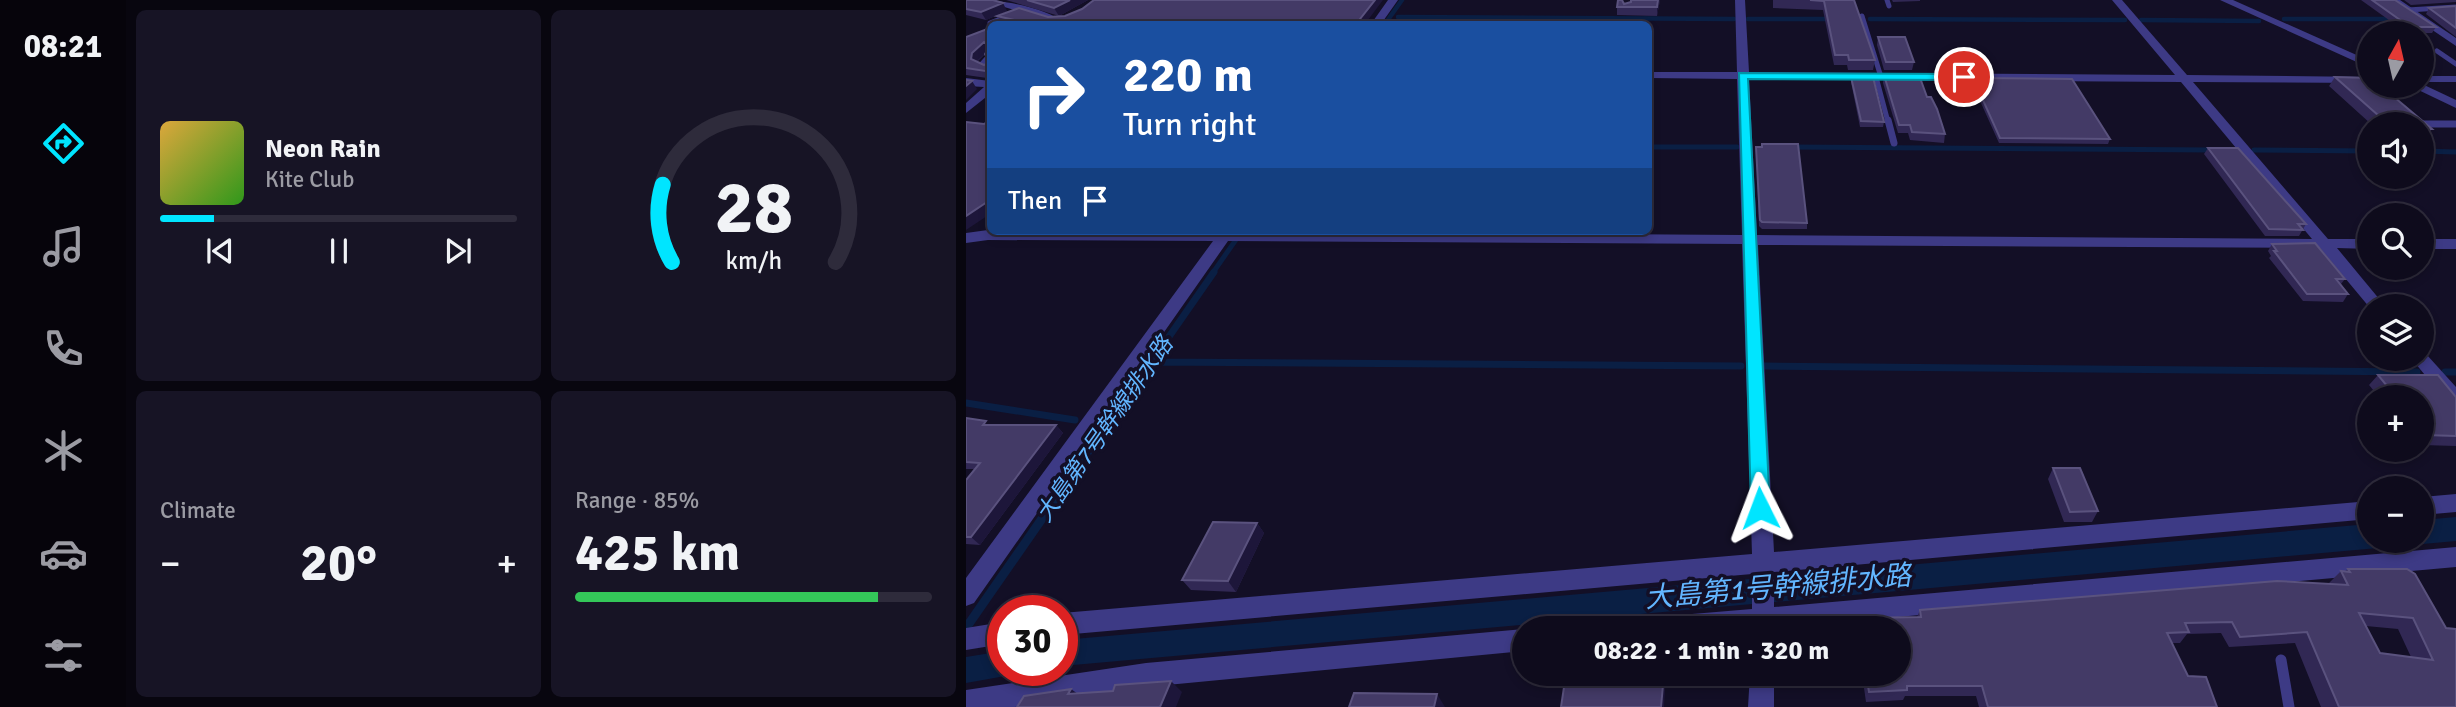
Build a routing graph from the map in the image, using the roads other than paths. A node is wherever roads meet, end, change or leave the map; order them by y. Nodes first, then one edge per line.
1 (985, 0) edge
2 (1393, 0) edge
3 (1740, 0) edge
4 (2117, 0) edge
5 (2225, 0) edge
6 (2393, 0) edge
7 (2456, 7) edge
8 (1023, 10) junction
9 (2408, 10) junction
10 (1862, 16) edge
11 (995, 21) edge
12 (1060, 21) edge
13 (1378, 21) edge
14 (2454, 40) edge
15 (2437, 51) dead end
16 (2357, 59) edge
17 (2456, 64) edge
18 (1652, 75) edge
19 (1743, 76) junction
20 (1879, 77) junction
21 (2183, 78) junction
22 (2434, 79) edge
23 (2456, 79) edge
24 (2357, 80) edge
25 (966, 82) edge
26 (987, 86) edge
27 (987, 89) edge
28 (2434, 94) edge
29 (2456, 104) edge
30 (966, 109) edge
31 (2434, 124) edge
32 (2456, 124) edge
33 (1894, 143) dead end
34 (987, 234) edge
35 (1232, 235) edge
36 (966, 238) edge
37 (1748, 240) junction
38 (2323, 244) junction
39 (2357, 244) edge
40 (2434, 244) edge
41 (2456, 244) edge
42 (2366, 294) edge
43 (2432, 371) edge
44 (2456, 399) edge
45 (2456, 503) edge
46 (2434, 505) edge
47 (2357, 511) edge
48 (2456, 557) edge
49 (1763, 565) junction
50 (976, 570) edge
51 (966, 596) edge
52 (1763, 616) edge
53 (1800, 616) edge
54 (1078, 623) edge
55 (987, 636) edge
56 (967, 639) edge
57 (1512, 641) edge
58 (2281, 660) dead end
59 (1762, 686) edge
60 (971, 703) edge
61 (1761, 707) edge
62 (2289, 707) edge

1 - 8 street
2 - 13 street
3 - 19 street
4 - 21 street
5 - 16 street
6 - 9 street
7 - 9 lane
8 - 11 lane
8 - 12 street
9 - 14 street
10 - 20 lane
15 - 17 lane
18 - 19 street
19 - 20 street
19 - 37 street
20 - 21 street
20 - 33 lane
21 - 24 street
21 - 38 street
22 - 23 street
25 - 26 street
27 - 30 street
28 - 29 street
31 - 32 lane
34 - 36 street
35 - 37 street
35 - 50 street
37 - 38 street
37 - 49 street
38 - 39 street
38 - 42 street
40 - 41 street
43 - 44 street
45 - 46 street
47 - 49 street
48 - 53 street
49 - 52 street
49 - 54 street
50 - 51 street
55 - 56 street
57 - 60 street
58 - 62 lane
59 - 61 street

